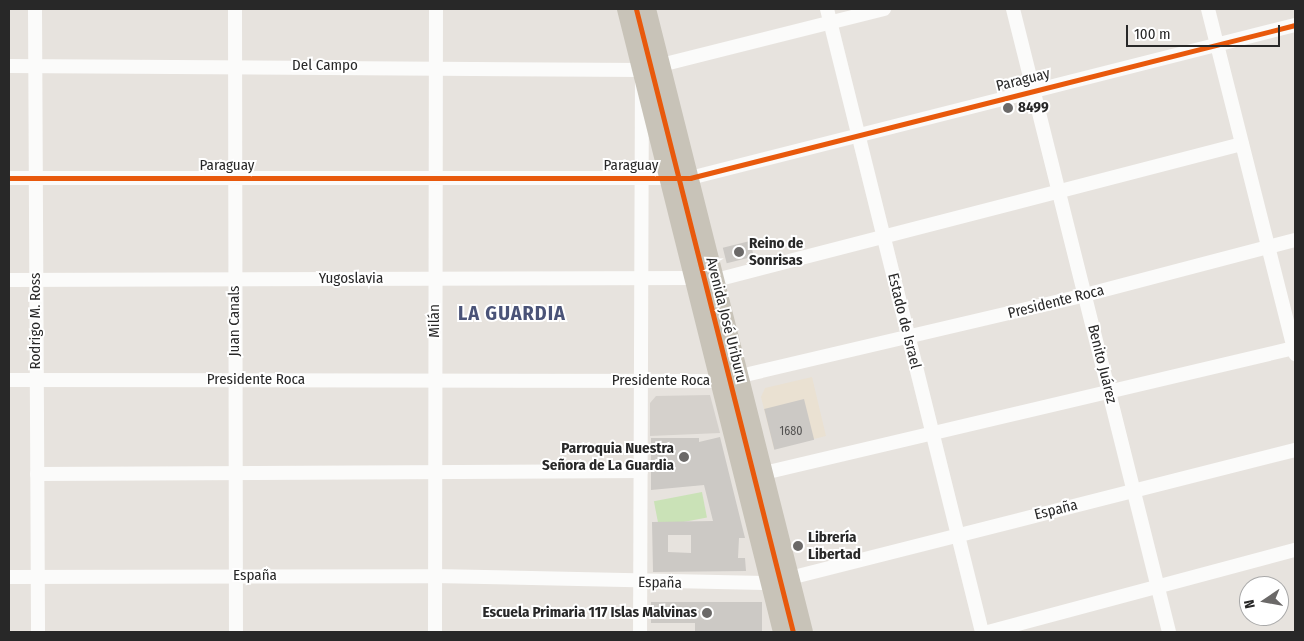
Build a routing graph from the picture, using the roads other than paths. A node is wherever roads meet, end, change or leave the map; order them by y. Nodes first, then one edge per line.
1 (35, 9) edge
2 (234, 9) edge
3 (436, 9) edge
4 (626, 9) edge
5 (647, 9) edge
6 (884, 9) edge
7 (1013, 9) edge
8 (1208, 9) edge
9 (829, 15) edge
10 (1295, 25) edge
11 (1217, 44) junction
12 (436, 65) junction
13 (661, 65) junction
14 (9, 66) edge
15 (35, 66) junction
16 (235, 66) junction
17 (642, 70) junction
18 (1034, 91) junction
19 (858, 133) junction
20 (1242, 144) junction
21 (9, 178) edge
22 (35, 178) junction
23 (235, 178) junction
24 (435, 178) junction
25 (669, 178) junction
26 (690, 178) junction
27 (641, 179) junction
28 (1060, 192) junction
29 (884, 237) junction
30 (1295, 240) edge
31 (1268, 246) junction
32 (641, 278) junction
33 (694, 278) junction
34 (435, 279) junction
35 (9, 280) edge
36 (36, 280) junction
37 (235, 280) junction
38 (716, 280) junction
39 (1085, 296) junction
40 (908, 337) junction
41 (1295, 351) edge
42 (740, 376) junction
43 (9, 380) edge
44 (36, 380) junction
45 (235, 380) junction
46 (435, 380) junction
47 (641, 380) junction
48 (719, 381) junction
49 (1109, 392) junction
50 (932, 433) junction
51 (1295, 450) edge
52 (640, 471) junction
53 (435, 472) junction
54 (235, 473) junction
55 (764, 473) junction
56 (37, 474) junction
57 (1134, 490) junction
58 (958, 535) junction
59 (1295, 550) edge
60 (37, 576) junction
61 (236, 576) junction
62 (434, 576) junction
63 (9, 577) edge
64 (790, 578) junction
65 (770, 582) junction
66 (640, 583) junction
67 (1157, 584) junction
68 (38, 632) edge
69 (236, 632) edge
70 (435, 632) edge
71 (640, 632) edge
72 (782, 632) edge
73 (804, 632) edge
74 (982, 632) edge
75 (988, 632) edge
76 (1169, 632) edge

1 - 15 street, Rodrigo M. Ross
2 - 16 street, Juan Canals
3 - 12 street, Milán
4 - 17 main road, Avenida José Uriburu
5 - 13 main road, Avenida José Uriburu
6 - 9 street
7 - 18 street, Benito Juárez
8 - 11 street
9 - 13 street
9 - 19 street, Estado de Israel
10 - 11 street, Paraguay
11 - 18 street, Paraguay
11 - 20 street
12 - 16 street, Del Campo
12 - 17 street, Del Campo
12 - 24 street, Milán
13 - 26 main road, Avenida José Uriburu
14 - 15 street, Del Campo
15 - 16 street, Del Campo
15 - 22 street, Rodrigo M. Ross
16 - 23 street, Juan Canals
17 - 25 main road, Avenida José Uriburu
17 - 27 street
18 - 19 street, Paraguay
18 - 28 street, Benito Juárez
19 - 26 street, Paraguay
19 - 29 street, Estado de Israel
20 - 28 street
20 - 31 street
21 - 22 street, Paraguay
22 - 23 street, Paraguay
22 - 36 street, Rodrigo M. Ross
23 - 24 street, Paraguay
23 - 37 street, Juan Canals
24 - 27 street, Paraguay
24 - 34 street, Milán
25 - 26 street, Paraguay
25 - 27 street, Paraguay
25 - 33 main road, Avenida José Uriburu
26 - 38 main road, Avenida José Uriburu
27 - 32 street
28 - 29 street
28 - 39 street, Benito Juárez
29 - 38 street
29 - 40 street, Estado de Israel
30 - 31 street, Presidente Roca
31 - 39 street, Presidente Roca
31 - 41 street
32 - 33 street, Yugoslavia
32 - 34 street, Yugoslavia
32 - 47 street
33 - 48 main road, Avenida José Uriburu
34 - 37 street, Yugoslavia
34 - 46 street, Milán
35 - 36 street, Yugoslavia
36 - 37 street, Yugoslavia
36 - 44 street, Rodrigo M. Ross
37 - 45 street, Juan Canals
38 - 42 main road, Avenida José Uriburu
39 - 40 street, Presidente Roca
39 - 49 street, Benito Juárez
40 - 42 street, Presidente Roca
40 - 50 street, Estado de Israel
41 - 49 street
42 - 48 street, Presidente Roca
42 - 55 main road, Avenida José Uriburu
43 - 44 street, Presidente Roca
44 - 45 street, Presidente Roca
44 - 56 street, Rodrigo M. Ross
45 - 46 street, Presidente Roca
45 - 54 street, Juan Canals
46 - 47 street, Presidente Roca
46 - 53 street, Milán
47 - 48 street, Presidente Roca
47 - 52 street
48 - 65 main road, Avenida José Uriburu
49 - 50 street
49 - 57 street, Benito Juárez
50 - 55 street
50 - 58 street, Estado de Israel
51 - 57 street, España
52 - 53 street
52 - 66 street
53 - 54 street
53 - 62 street, Milán
54 - 56 street
54 - 61 street, Juan Canals
55 - 64 main road, Avenida José Uriburu
56 - 60 street, Rodrigo M. Ross
57 - 58 street, España
57 - 67 street, Benito Juárez
58 - 64 street, España
58 - 74 street, Estado de Israel
59 - 67 street
60 - 61 street, España
60 - 63 street, España
60 - 68 street, Rodrigo M. Ross
61 - 62 street, España
61 - 69 street, Juan Canals
62 - 66 street, España
62 - 70 street, Milán
64 - 65 street, España
64 - 73 main road, Avenida José Uriburu
65 - 66 street, España
65 - 72 main road, Avenida José Uriburu
66 - 71 street
67 - 75 street
67 - 76 street, Benito Juárez

